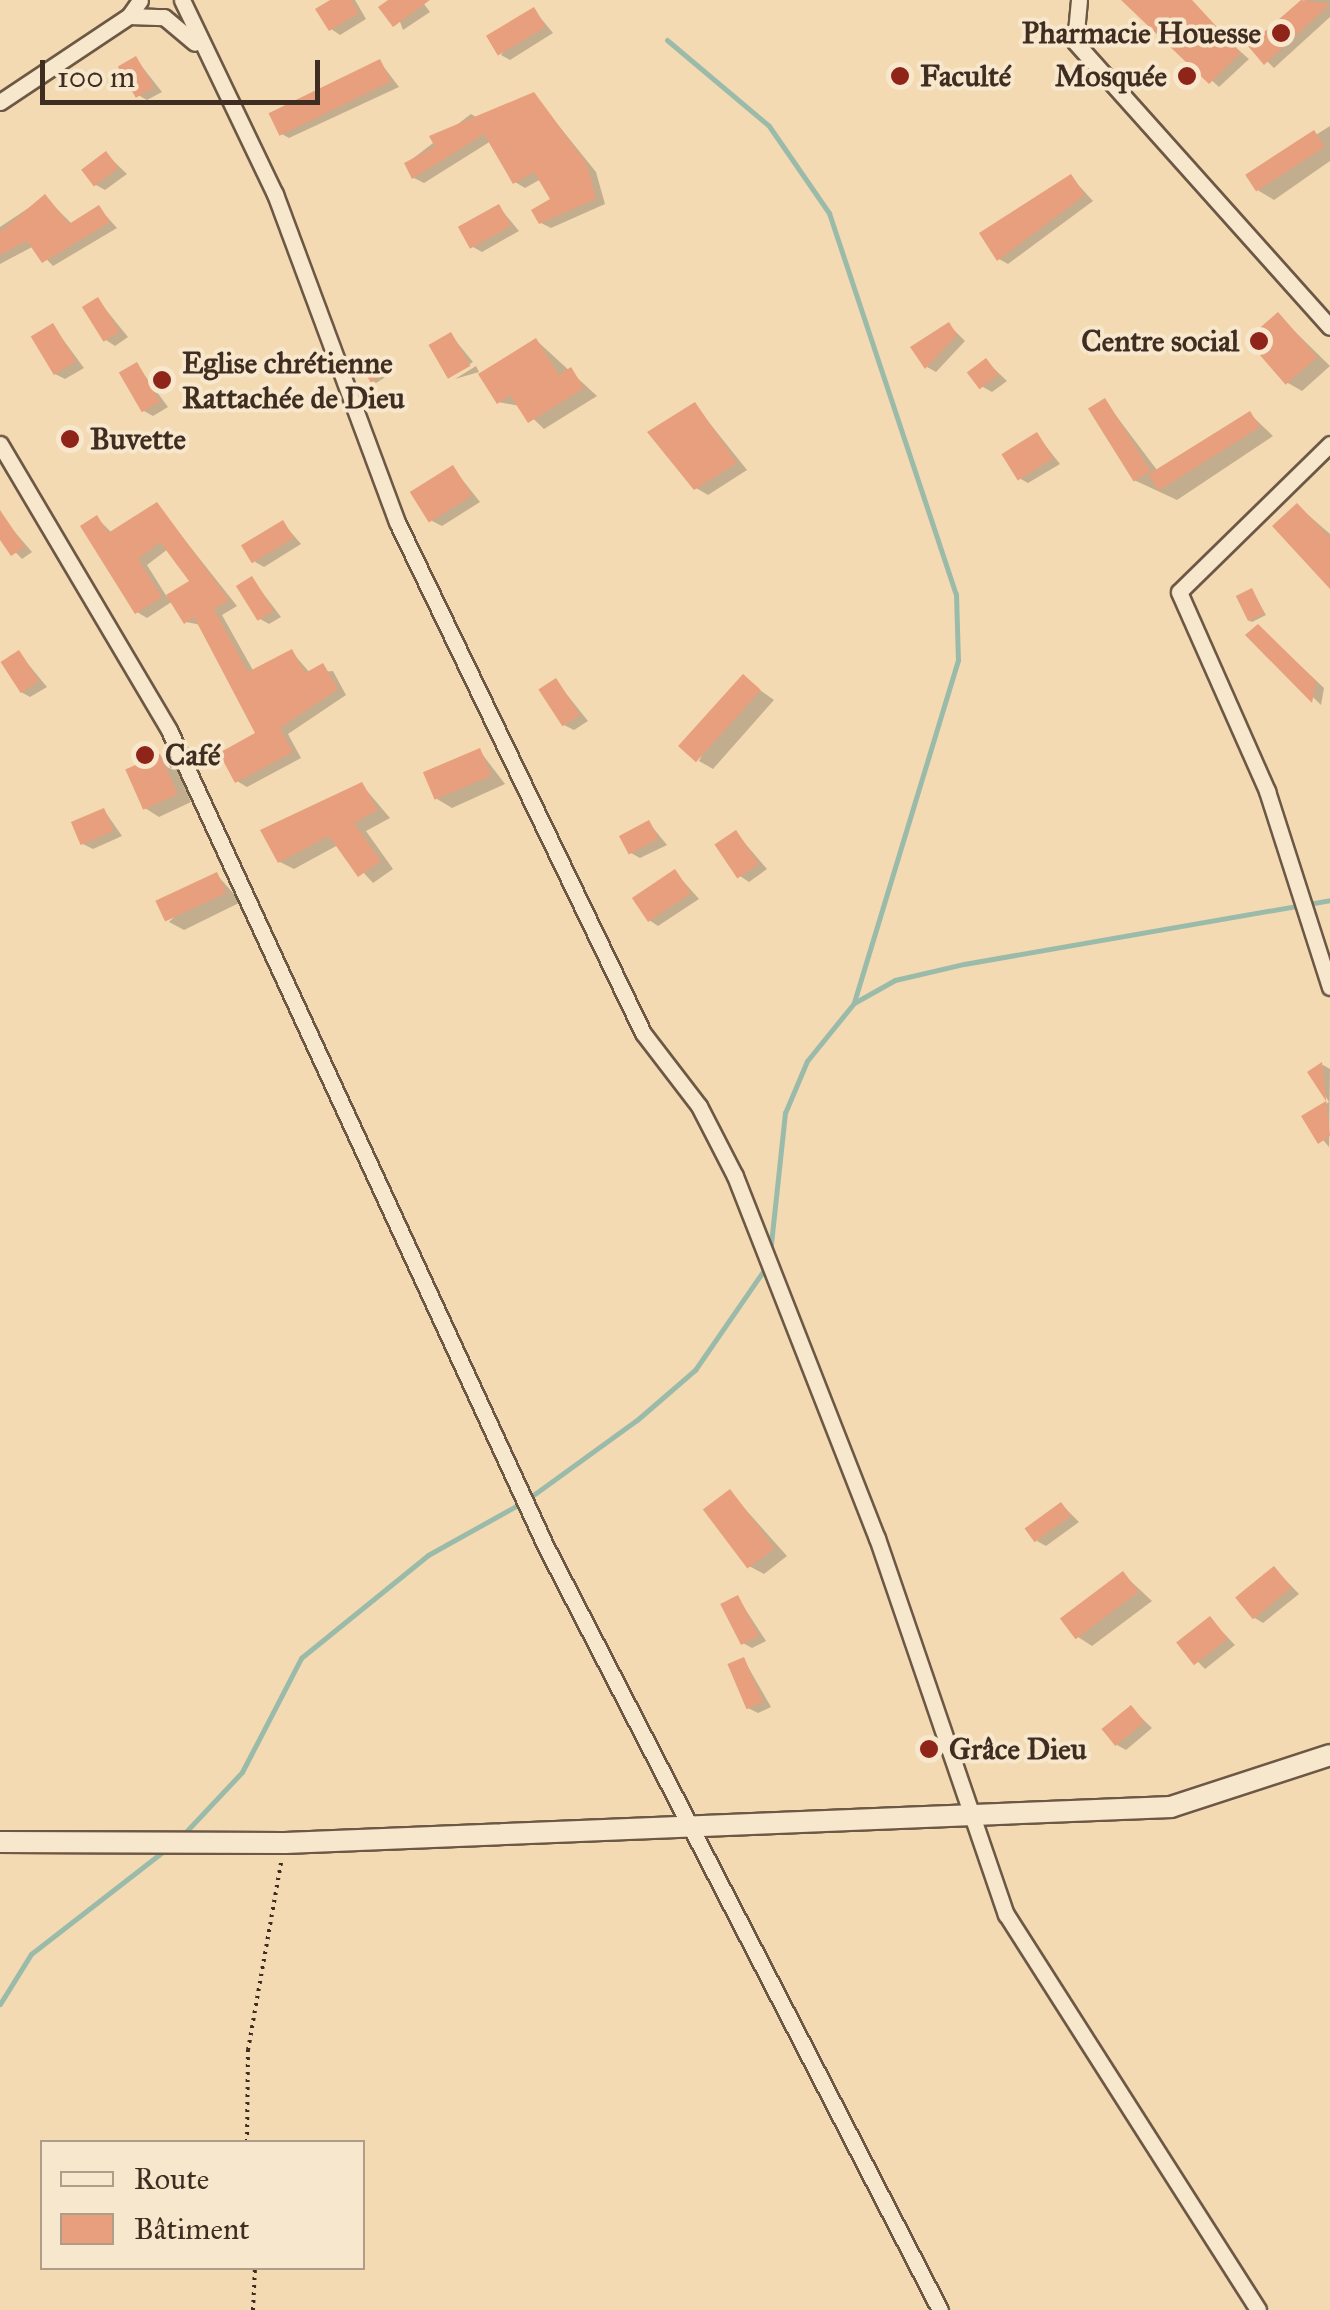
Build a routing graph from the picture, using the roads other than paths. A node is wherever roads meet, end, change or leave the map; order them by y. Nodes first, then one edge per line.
1 (140, 0) edge
2 (182, 0) edge
3 (1079, 0) edge
4 (129, 16) junction
5 (201, 50) junction
6 (0, 102) edge
7 (1330, 327) edge
8 (0, 444) edge
9 (1330, 444) edge
10 (1330, 988) edge
11 (1330, 1756) edge
12 (972, 1814) junction
13 (691, 1822) junction
14 (0, 1842) edge
15 (940, 2310) edge
16 (1258, 2310) edge

1 - 4 street
2 - 5 street
3 - 7 street
4 - 5 street
4 - 6 street
5 - 12 street
8 - 13 street
9 - 10 street
11 - 12 street
12 - 13 street
12 - 16 street
13 - 14 street
13 - 15 street

